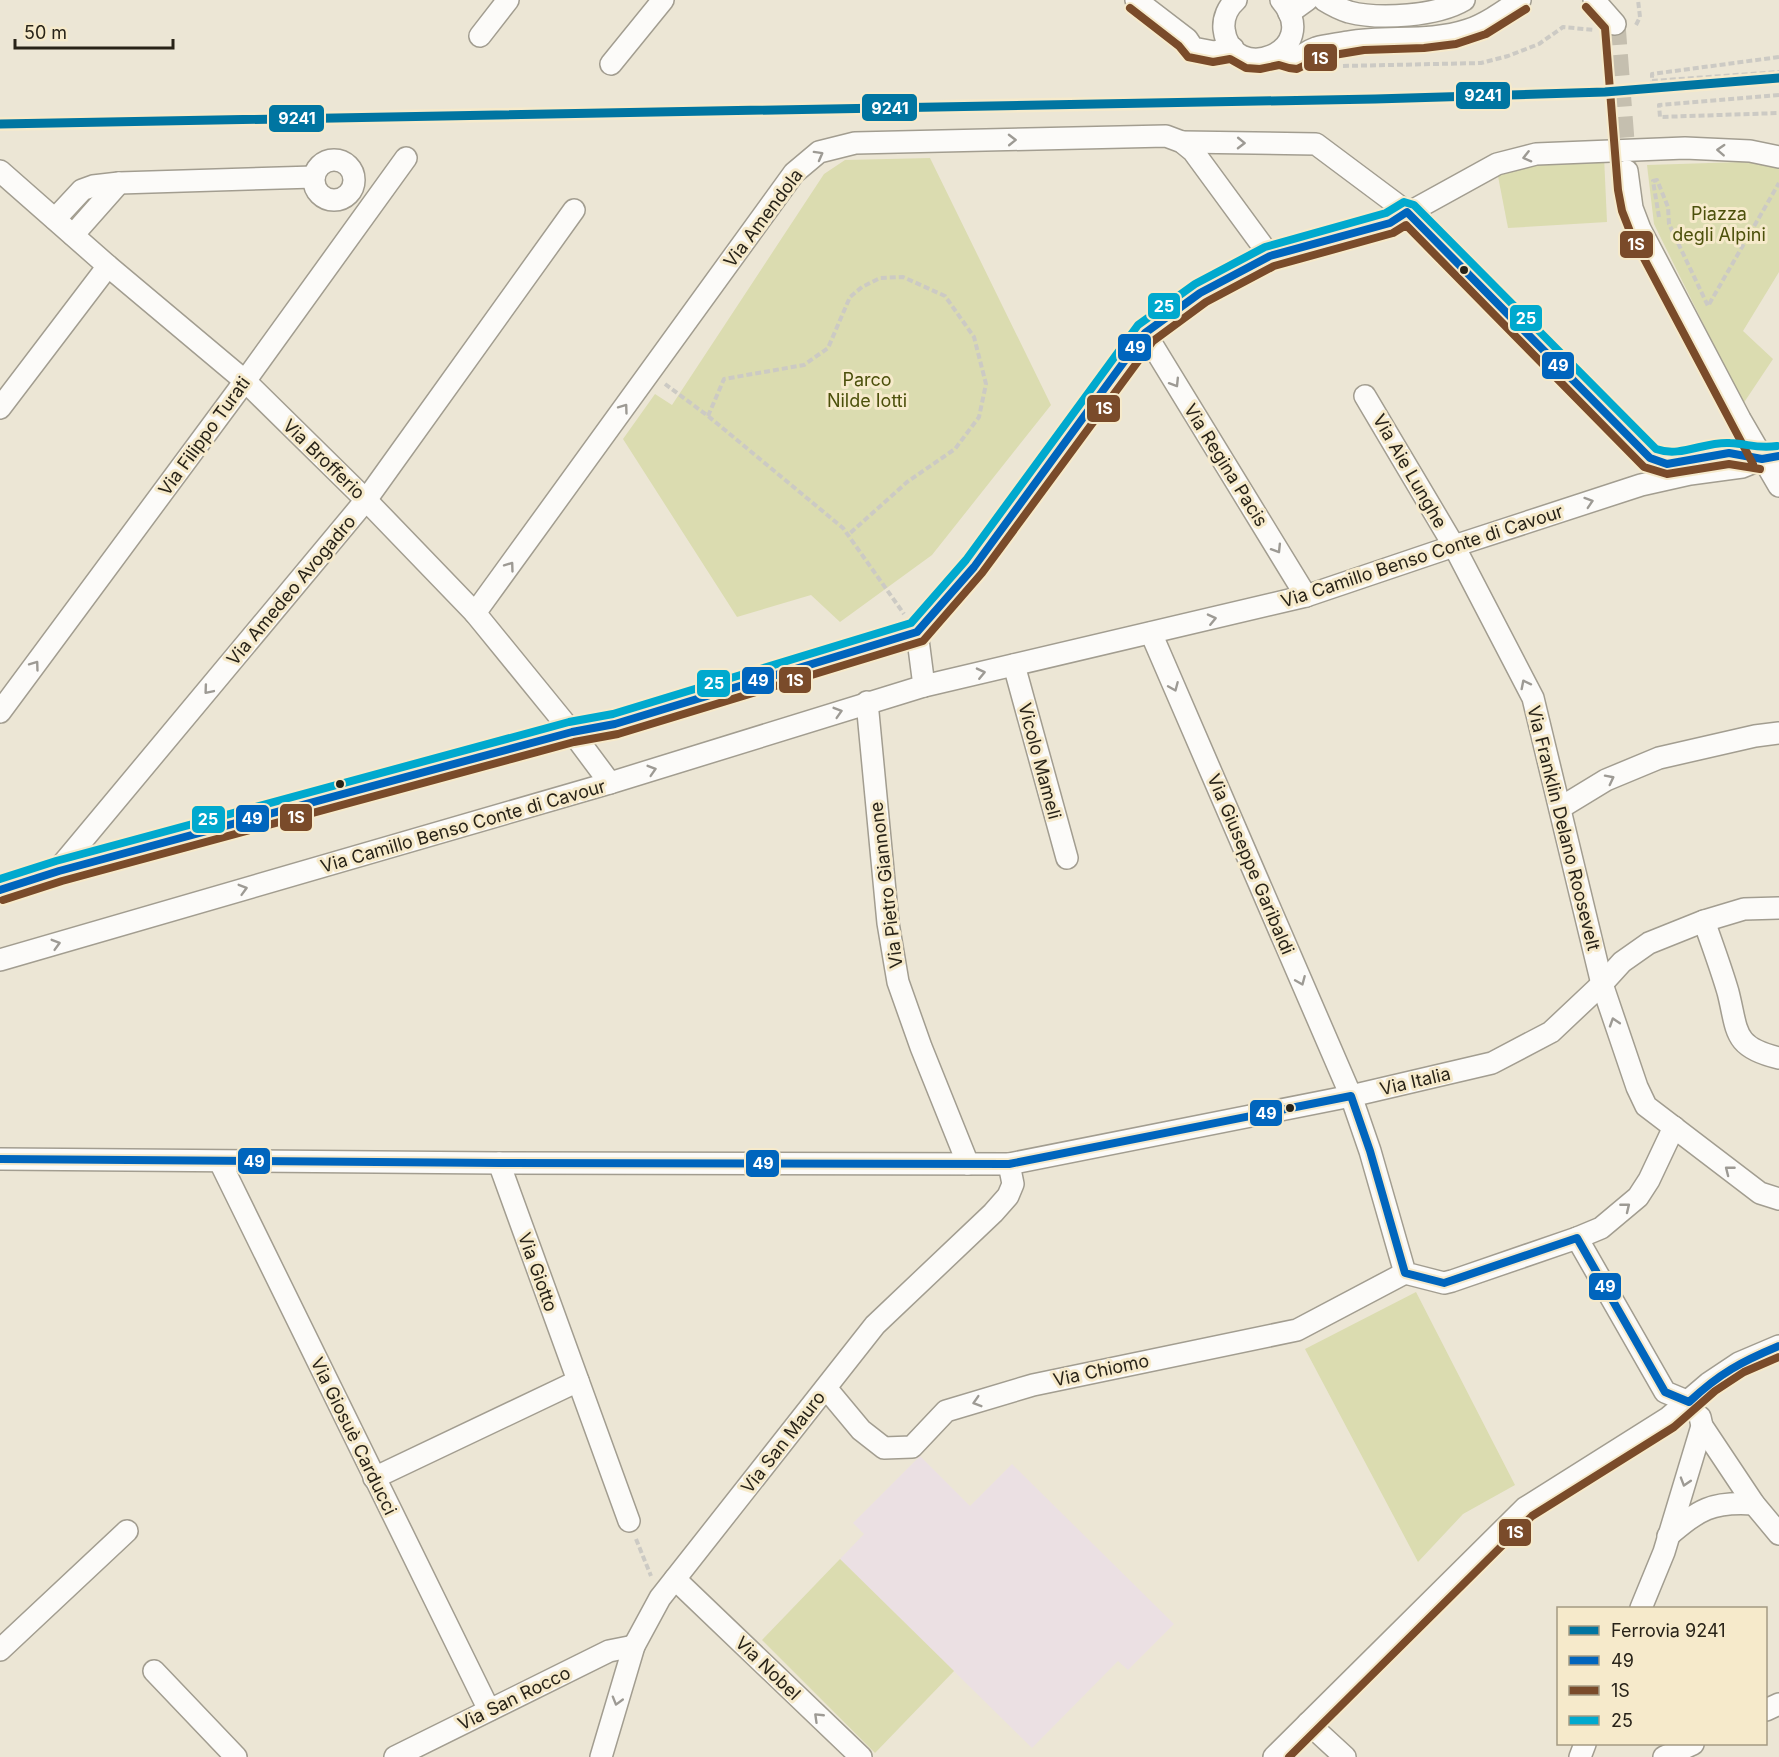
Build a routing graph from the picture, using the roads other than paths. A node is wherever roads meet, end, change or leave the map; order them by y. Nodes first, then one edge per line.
1 (508, 0) edge
2 (663, 0) edge
3 (1136, 0) edge
4 (1236, 0) edge
5 (1307, 0) edge
6 (1324, 0) edge
7 (1464, 0) edge
8 (1520, 0) edge
9 (1594, 0) edge
10 (1287, 15) edge
11 (1224, 25) junction
12 (1618, 27) tunnel mouth
13 (480, 36) dead end
14 (1187, 39) junction
15 (1233, 48) junction
16 (1314, 49) junction
17 (1279, 53) junction
18 (611, 64) dead end
19 (1182, 142) junction
20 (1779, 157) edge
21 (406, 158) dead end
22 (0, 171) edge
23 (1627, 171) tunnel mouth
24 (314, 177) junction
25 (119, 183) junction
26 (351, 193) junction
27 (370, 207) junction
28 (574, 210) dead end
29 (1407, 213) junction
30 (55, 219) junction
31 (73, 235) junction
32 (1270, 256) junction
33 (108, 266) junction
34 (1145, 333) junction
35 (245, 381) junction
36 (1365, 396) dead end
37 (0, 408) edge
38 (1771, 457) edge
39 (1650, 458) junction
40 (1647, 484) junction
41 (1779, 486) edge
42 (366, 500) junction
43 (1454, 546) junction
44 (1306, 596) junction
45 (475, 613) junction
46 (917, 632) junction
47 (1151, 633) junction
48 (1014, 665) junction
49 (924, 686) junction
50 (867, 702) junction
51 (0, 712) edge
52 (572, 732) junction
53 (1779, 733) edge
54 (610, 783) junction
55 (1560, 808) junction
56 (1067, 858) dead end
57 (56, 872) junction
58 (0, 890) edge
59 (1779, 908) edge
60 (1704, 921) junction
61 (0, 960) edge
62 (1602, 984) junction
63 (1779, 1058) edge
64 (1351, 1096) junction
65 (1674, 1127) junction
66 (0, 1159) edge
67 (220, 1162) junction
68 (499, 1163) junction
69 (968, 1164) junction
70 (1009, 1164) junction
71 (1779, 1199) edge
72 (1577, 1238) junction
73 (1406, 1273) junction
74 (1779, 1346) edge
75 (578, 1381) junction
76 (826, 1388) junction
77 (1689, 1402) junction
78 (1702, 1426) junction
79 (374, 1478) junction
80 (1754, 1504) junction
81 (629, 1521) road end
82 (127, 1531) dead end
83 (1779, 1534) edge
84 (1668, 1536) junction
85 (675, 1579) junction
86 (1641, 1607) edge
87 (634, 1646) junction
88 (0, 1650) edge
89 (154, 1671) dead end
90 (489, 1710) junction
91 (1308, 1723) junction
92 (1689, 1745) edge
93 (236, 1757) edge
94 (395, 1757) edge
95 (601, 1757) edge
96 (861, 1757) edge
97 (1274, 1757) edge
98 (1346, 1757) edge
99 (1664, 1757) edge

1 - 13 street
2 - 18 street
3 - 14 street
4 - 11 street
5 - 10 street
6 - 7 street
8 - 16 street
9 - 12 street
10 - 16 street
10 - 17 street
11 - 14 street
11 - 15 street
14 - 15 street
15 - 17 street
16 - 17 street
19 -> 29 street, Via Amendola
19 - 32 street
45 -> 19 street, Via Amendola
20 -> 29 street
21 - 27 street, Via Filippo Turati
22 - 30 street, Via Brofferio
23 - 38 street
24 - 25 street
24 - 26 street
24 - 26 street
25 - 30 street
25 - 31 street
26 - 27 street
27 - 35 street, Via Filippo Turati
28 - 42 street, Via Amedeo Avogadro
29 - 32 street
29 - 39 street, Via Amendola
30 - 31 street, Via Brofferio
31 - 33 street, Via Brofferio
32 - 34 street
33 - 35 street, Via Brofferio
33 - 37 street
34 -> 44 street, Via Regina Pacis
34 - 46 street
35 - 42 street, Via Brofferio
51 -> 35 street, Via Filippo Turati
36 - 43 street, Via Aie Lunghe
38 - 39 street
38 - 40 street, Via Camillo Benso Conte di Cavour
38 - 41 street
39 - 40 street
43 -> 40 street, Via Camillo Benso Conte di Cavour
42 - 45 street, Via Brofferio
42 -> 57 street, Via Amedeo Avogadro
43 - 44 street, Via Camillo Benso Conte di Cavour
55 -> 43 street, Via Franklin Delano Roosevelt
47 -> 44 street, Via Camillo Benso Conte di Cavour
45 - 52 street, Via Brofferio
46 - 49 street
46 - 52 street
47 - 48 street, Via Camillo Benso Conte di Cavour
47 -> 64 street, Via Giuseppe Garibaldi
49 -> 48 street, Via Camillo Benso Conte di Cavour
48 - 56 street, Vicolo Mameli
49 - 50 street, Via Camillo Benso Conte di Cavour
54 -> 50 street, Via Camillo Benso Conte di Cavour
50 - 69 street, Via Pietro Giannone
52 - 54 street, Via Brofferio
52 - 57 street
55 -> 53 street
61 -> 54 street, Via Camillo Benso Conte di Cavour
55 - 62 street, Via Franklin Delano Roosevelt
57 - 58 street
59 - 60 street, Via Italia
60 - 62 street, Via Italia
60 - 63 street
62 - 64 street, Via Italia
65 -> 62 street, Via Franklin Delano Roosevelt
64 - 70 street, Via Italia
64 - 73 street
71 -> 65 street, Via Franklin Delano Roosevelt
72 -> 65 street
66 - 67 street, Via Italia
67 - 68 street, Via Italia
67 - 79 street, Via Giosuè Carducci
68 - 69 street, Via Italia
68 - 75 street, Via Giotto
69 - 70 street, Via Italia
70 - 76 street, Via San Mauro
72 - 73 street
72 - 77 street
73 -> 76 street, Via Chiomo
74 - 77 street
75 - 79 street
75 - 81 street, Via Giotto
76 - 85 street, Via San Mauro
77 - 78 street
77 - 91 street
78 - 80 street
78 -> 84 street
79 - 90 street, Via Giosuè Carducci
80 - 83 street
80 - 84 street
82 - 88 street
84 - 86 street
85 - 87 street, Via San Mauro
96 -> 85 street, Via Nobel
87 - 90 street, Via San Rocco
87 -> 95 street, Via San Mauro
89 - 93 street
90 - 94 street, Via San Rocco
91 - 97 street
91 - 98 street
92 - 99 street

